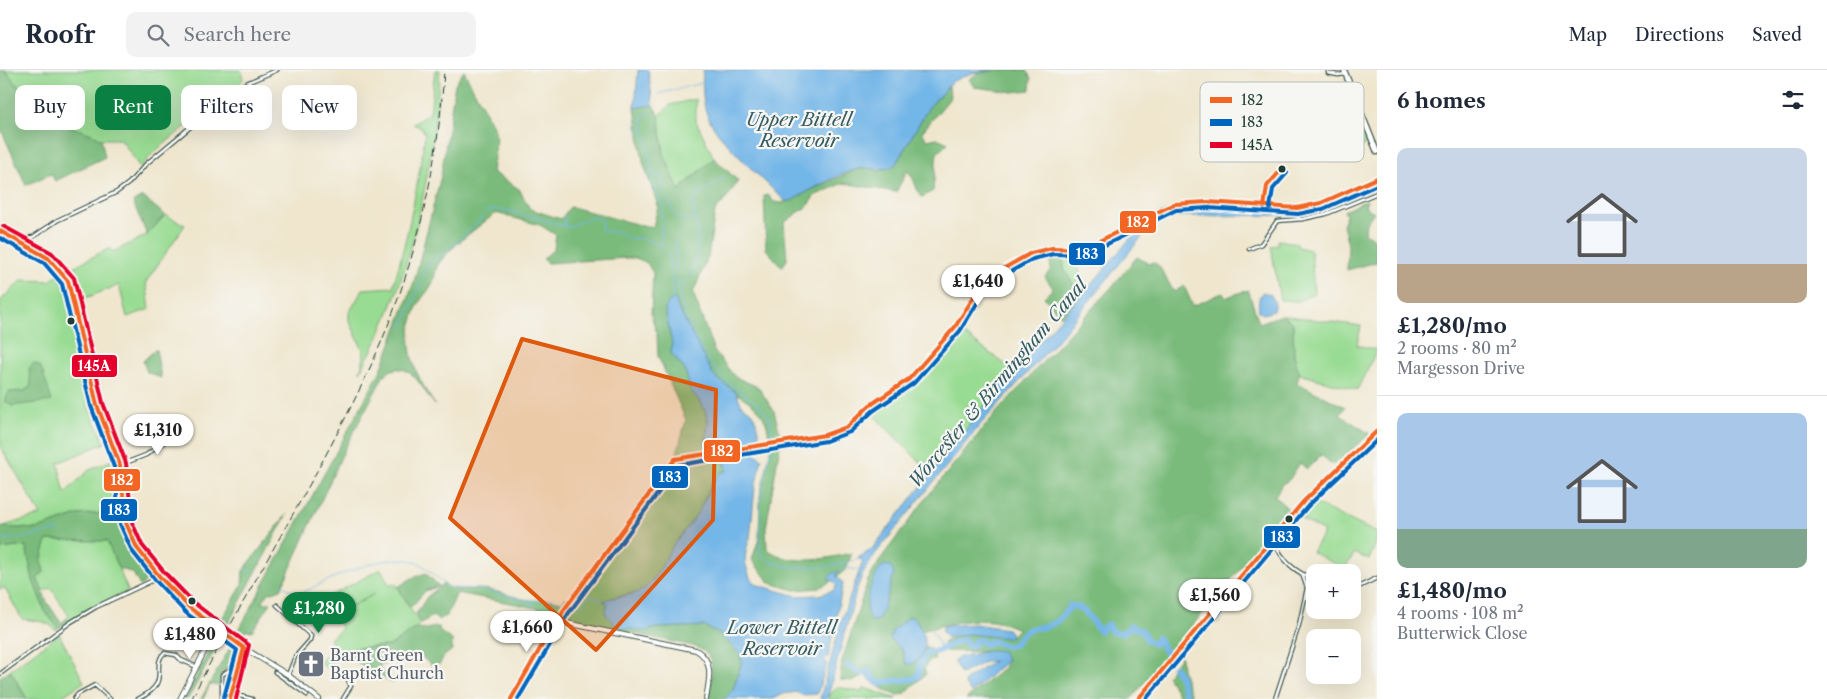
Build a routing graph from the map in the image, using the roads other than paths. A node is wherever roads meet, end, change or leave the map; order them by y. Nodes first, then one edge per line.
1 (277, 70) edge
2 (1328, 70) edge
3 (1345, 72) edge
4 (1364, 120) edge
5 (1377, 152) edge
6 (1377, 178) edge
7 (1377, 193) edge
8 (0, 231) edge
9 (33, 237) junction
10 (13, 239) junction
11 (28, 247) junction
12 (1249, 249) dead end
13 (186, 426) dead end
14 (1377, 432) edge
15 (120, 465) junction
16 (1273, 537) junction
17 (1302, 574) junction
18 (1306, 576) edge
19 (160, 577) junction
20 (1377, 578) edge
21 (1306, 585) edge
22 (1361, 586) edge
23 (1306, 593) edge
24 (277, 606) dead end
25 (558, 623) junction
26 (216, 629) junction
27 (244, 648) junction
28 (197, 667) junction
29 (271, 669) dead end
30 (276, 670) junction
31 (237, 672) junction
32 (0, 674) edge
33 (345, 674) dead end
34 (288, 675) junction
35 (300, 687) junction
36 (307, 695) dead end
37 (231, 697) edge
38 (73, 699) edge
39 (110, 699) edge
40 (138, 699) edge
41 (180, 699) edge
42 (222, 699) edge
43 (252, 699) edge
44 (320, 699) edge
45 (343, 699) edge
46 (511, 699) edge
47 (706, 699) edge
48 (1138, 699) edge
49 (1275, 699) edge

1 - 9 street
2 - 3 street
4 - 5 highway
6 - 25 street
7 - 12 street
8 - 10 main road
9 - 10 street
9 - 11 street
10 - 11 main road
11 - 15 main road
13 - 15 street
14 - 16 main road
15 - 19 main road
16 - 17 street
16 - 48 main road
17 - 18 street
17 - 21 street
19 - 26 main road
19 - 32 street
20 - 22 street
23 - 49 street
24 - 34 street
25 - 46 main road
25 - 47 main road
26 - 27 main road
26 - 28 main road
27 - 30 main road
27 - 31 main road
28 - 40 street
28 - 41 main road
29 - 30 street
30 - 34 main road
30 - 35 street
31 - 37 main road
31 - 42 street
33 - 45 street
34 - 35 main road
35 - 36 street
35 - 44 main road
37 - 43 street
38 - 39 street

